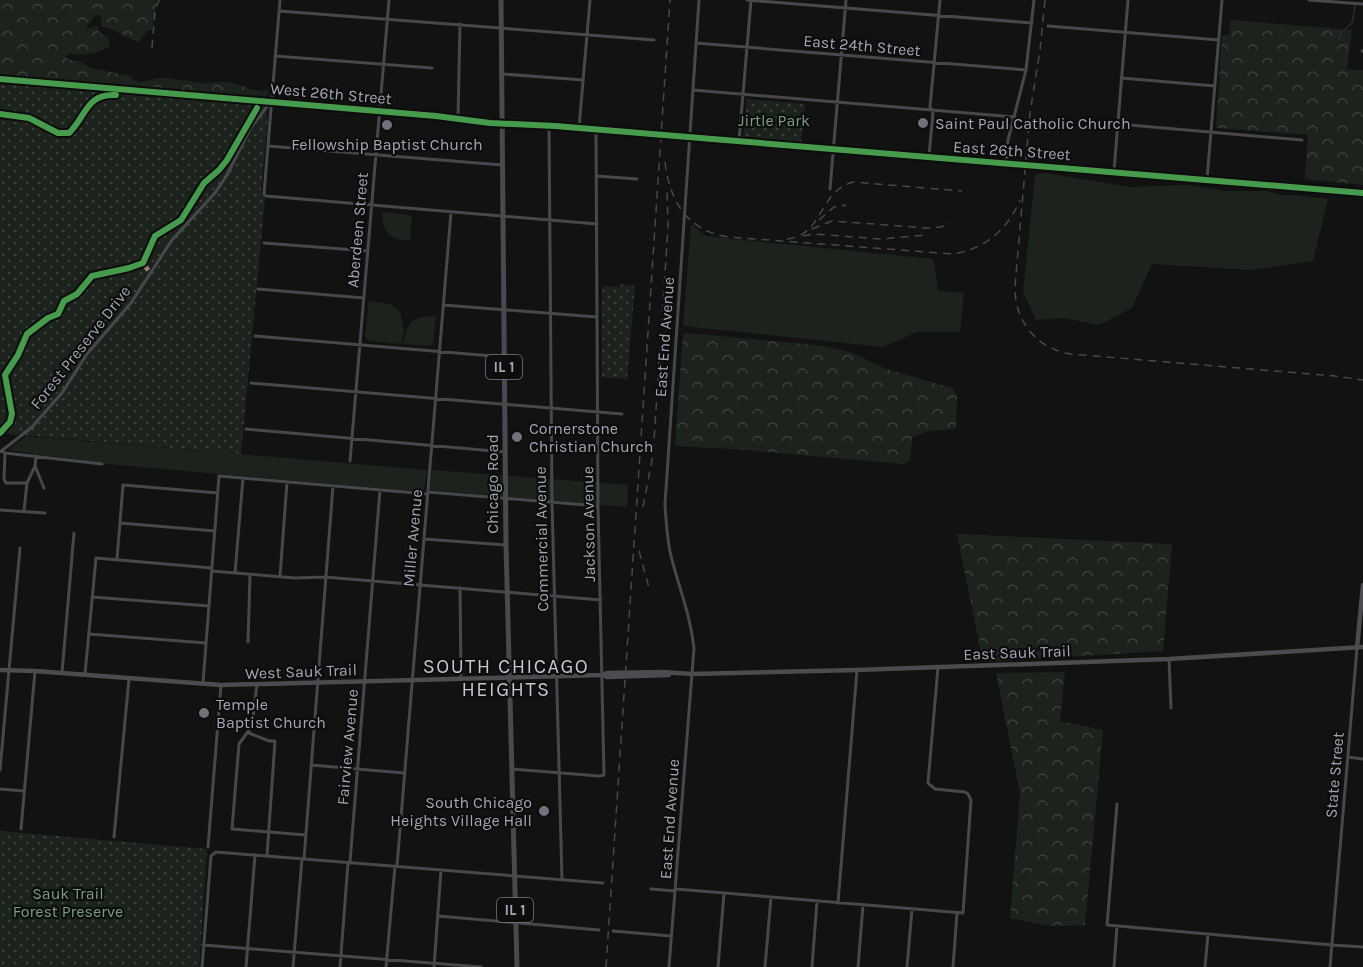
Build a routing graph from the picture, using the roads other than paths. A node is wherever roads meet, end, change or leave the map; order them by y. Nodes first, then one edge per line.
1 (280, 0) edge
2 (389, 0) edge
3 (501, 0) edge
4 (590, 0) edge
5 (699, 0) edge
6 (749, 0) edge
7 (846, 0) edge
8 (940, 0) edge
9 (1034, 0) edge
10 (1128, 0) edge
11 (1222, 0) edge
12 (1309, 0) edge
13 (1363, 4) edge
14 (845, 8) junction
15 (279, 10) junction
16 (938, 16) junction
17 (387, 18) junction
18 (1032, 23) junction
19 (460, 24) junction
20 (1048, 26) dead end
21 (501, 27) junction
22 (1125, 31) junction
23 (587, 34) junction
24 (654, 40) dead end
25 (1219, 40) junction
26 (696, 43) junction
27 (747, 48) junction
28 (841, 55) junction
29 (275, 56) junction
30 (934, 63) junction
31 (384, 64) junction
32 (432, 68) dead end
33 (1026, 70) junction
34 (501, 74) junction
35 (1121, 78) junction
36 (0, 79) edge
37 (583, 80) junction
38 (1215, 86) junction
39 (693, 90) junction
40 (744, 94) junction
41 (272, 102) junction
42 (837, 102) junction
43 (932, 110) junction
44 (380, 111) junction
45 (1015, 117) junction
46 (458, 119) junction
47 (502, 124) junction
48 (1118, 124) junction
49 (549, 125) junction
50 (579, 128) junction
51 (596, 129) junction
52 (1210, 132) junction
53 (660, 134) joint
54 (690, 137) junction
55 (1302, 140) dead end
56 (740, 141) junction
57 (268, 146) junction
58 (833, 148) junction
59 (376, 155) junction
60 (929, 157) junction
61 (1006, 163) junction
62 (502, 165) junction
63 (1114, 171) junction
64 (596, 176) junction
65 (637, 179) dead end
66 (1207, 179) junction
67 (830, 189) dead end
68 (1363, 193) edge
69 (372, 205) junction
70 (451, 212) junction
71 (503, 216) junction
72 (549, 220) junction
73 (597, 224) junction
74 (264, 243) dead end
75 (368, 251) junction
76 (258, 289) dead end
77 (364, 298) junction
78 (443, 305) junction
79 (504, 310) junction
80 (551, 313) junction
81 (597, 317) junction
82 (255, 336) dead end
83 (360, 345) junction
84 (439, 351) junction
85 (504, 357) junction
86 (251, 383) dead end
87 (356, 392) junction
88 (435, 398) junction
89 (505, 404) junction
90 (551, 408) junction
91 (598, 411) junction
92 (622, 414) dead end
93 (246, 429) dead end
94 (352, 439) junction
95 (432, 446) junction
96 (2, 452) edge
97 (505, 452) junction
98 (36, 456) junction
99 (350, 461) dead end
100 (102, 464) dead end
101 (35, 466) junction
102 (243, 478) junction
103 (287, 482) junction
104 (27, 483) junction
105 (333, 486) junction
106 (44, 488) dead end
107 (380, 490) junction
108 (218, 493) junction
109 (427, 493) junction
110 (506, 499) junction
111 (552, 502) junction
112 (598, 506) junction
113 (0, 510) edge
114 (24, 511) junction
115 (45, 513) dead end
116 (120, 523) junction
117 (215, 531) junction
118 (74, 533) dead end
119 (423, 539) junction
120 (506, 545) junction
121 (20, 548) dead end
122 (117, 560) junction
123 (212, 569) junction
124 (235, 573) junction
125 (250, 575) junction
126 (280, 577) junction
127 (325, 577) junction
128 (373, 581) junction
129 (420, 585) junction
130 (1363, 585) edge
131 (460, 588) junction
132 (507, 592) junction
133 (555, 596) junction
134 (92, 597) junction
135 (602, 600) junction
136 (209, 606) junction
137 (89, 634) junction
138 (248, 642) dead end
139 (206, 643) junction
140 (1360, 647) edge
141 (1169, 659) junction
142 (938, 668) junction
143 (0, 670) edge
144 (9, 670) junction
145 (857, 670) junction
146 (35, 671) junction
147 (62, 673) junction
148 (85, 674) junction
149 (692, 674) junction
150 (556, 675) junction
151 (602, 675) junction
152 (624, 675) joint
153 (510, 676) junction
154 (461, 678) junction
155 (129, 679) junction
156 (412, 680) junction
157 (365, 681) junction
158 (317, 682) junction
159 (203, 684) junction
160 (257, 684) junction
161 (221, 686) junction
162 (1171, 708) dead end
163 (249, 733) junction
164 (1348, 757) junction
165 (1363, 759) edge
166 (311, 765) junction
167 (358, 769) junction
168 (511, 769) junction
169 (0, 770) edge
170 (404, 773) junction
171 (558, 773) junction
172 (0, 789) edge
173 (24, 791) junction
174 (1118, 804) dead end
175 (21, 829) dead end
176 (268, 832) junction
177 (306, 835) junction
178 (114, 837) dead end
179 (208, 847) dead end
180 (255, 855) junction
181 (267, 856) junction
182 (303, 859) junction
183 (349, 863) junction
184 (396, 866) junction
185 (441, 870) junction
186 (514, 876) junction
187 (562, 880) junction
188 (603, 883) dead end
189 (651, 889) dead end
190 (675, 890) junction
191 (724, 893) junction
192 (771, 897) junction
193 (817, 901) junction
194 (838, 903) junction
195 (863, 905) junction
196 (912, 909) junction
197 (957, 913) junction
198 (438, 916) junction
199 (516, 923) junction
200 (1117, 926) junction
201 (599, 930) dead end
202 (613, 931) dead end
203 (1208, 934) junction
204 (672, 936) junction
205 (203, 945) junction
206 (1332, 945) junction
207 (1363, 947) edge
208 (248, 948) junction
209 (294, 952) junction
210 (340, 956) junction
211 (387, 959) junction
212 (434, 965) edge
213 (202, 967) edge
214 (246, 967) edge
215 (293, 967) edge
216 (340, 967) edge
217 (386, 967) edge
218 (482, 967) edge
219 (517, 967) edge
220 (669, 967) edge
221 (718, 967) edge
222 (765, 967) edge
223 (812, 967) edge
224 (858, 967) edge
225 (907, 967) edge
226 (953, 967) edge
227 (1114, 967) edge
228 (1205, 967) edge
229 (1330, 967) edge

1 - 15 street
2 - 17 street, Aberdeen Street
3 - 21 main road, Chicago Road / IL 1
4 - 23 street
5 - 26 street, East End Avenue
6 - 14 street
6 - 27 street
7 - 14 street
8 - 16 street
9 - 18 street
10 - 22 street
11 - 25 street
12 - 13 street
14 - 16 street
14 - 28 street
15 - 17 street
15 - 29 street
16 - 18 street
16 - 30 street
17 - 19 street
17 - 31 street, Aberdeen Street
18 - 33 street
19 - 21 street
19 - 46 street
20 - 22 street
21 - 23 street
21 - 34 main road, Chicago Road / IL 1
22 - 25 street
22 - 35 street
23 - 24 street
23 - 37 street
25 - 38 street
26 - 27 street, East 24th Street
26 - 39 street, East End Avenue
27 - 28 street, East 24th Street
27 - 40 street
28 - 30 street, East 24th Street
28 - 42 street
29 - 31 street
29 - 41 street
30 - 33 street, East 24th Street
30 - 43 street
31 - 32 street
31 - 44 street, Aberdeen Street
33 - 45 street
34 - 37 street
34 - 47 main road, Chicago Road / IL 1
35 - 38 street
35 - 48 street
36 - 41 street, West 26th Street
37 - 50 street
38 - 52 street
39 - 40 street
39 - 54 street, East End Avenue
40 - 42 street
40 - 56 street
41 - 44 street, West 26th Street
41 - 57 street
41 - 96 street, Forest Preserve Drive
42 - 43 street
42 - 58 street
43 - 45 street
43 - 60 street
44 - 46 street, West 26th Street
44 - 59 street, Aberdeen Street
45 - 61 street
46 - 47 street, West 26th Street
47 - 49 street, West 26th Street
47 - 62 main road, Chicago Road / IL 1
48 - 52 street
48 - 63 street
49 - 50 street, West 26th Street
49 - 72 street, Commercial Avenue
50 - 51 street, West 26th Street
51 - 53 street, West 26th Street
51 - 64 street, Jackson Avenue
52 - 55 street
52 - 66 street
53 - 54 street, East 26th Street
54 - 56 street, East 26th Street
54 - 149 street, East End Avenue
56 - 58 street, East 26th Street
57 - 59 street
57 - 69 street
58 - 60 street, East 26th Street
58 - 67 street
59 - 62 street
59 - 69 street, Aberdeen Street
60 - 61 street, East 26th Street
61 - 63 street, East 26th Street
62 - 71 main road, Chicago Road / IL 1
63 - 66 street, East 26th Street
64 - 65 street
64 - 73 street, Jackson Avenue
66 - 68 street, East 26th Street
69 - 70 street
69 - 75 street, Aberdeen Street
70 - 71 street
70 - 78 street, Miller Avenue
71 - 72 street
71 - 79 main road, Chicago Road / IL 1
72 - 73 street
72 - 80 street, Commercial Avenue
73 - 81 street, Jackson Avenue
74 - 75 street
75 - 77 street, Aberdeen Street
76 - 77 street
77 - 83 street, Aberdeen Street
78 - 79 street
78 - 84 street, Miller Avenue
79 - 80 street
79 - 85 main road, Chicago Road / IL 1
80 - 81 street
80 - 90 street, Commercial Avenue
81 - 91 street, Jackson Avenue
82 - 83 street
83 - 84 street
83 - 87 street, Aberdeen Street
84 - 85 street
84 - 88 street, Miller Avenue
85 - 89 main road, Chicago Road / IL 1
86 - 87 street
87 - 88 street
87 - 94 street, Aberdeen Street
88 - 89 street
88 - 95 street, Miller Avenue
89 - 90 street
89 - 97 main road, Chicago Road / IL 1
90 - 91 street
90 - 111 street, Commercial Avenue
91 - 92 street
91 - 112 street, Jackson Avenue
93 - 94 street
94 - 95 street
94 - 99 street, Aberdeen Street
95 - 97 street
95 - 109 street, Miller Avenue
96 - 98 street
96 - 104 street
97 - 110 main road, Chicago Road / IL 1
98 - 100 street
98 - 101 street
101 - 104 street
101 - 106 street
102 - 103 street
102 - 108 street
102 - 124 street
103 - 105 street
103 - 126 street
104 - 114 street
105 - 107 street
105 - 127 street
107 - 109 street
107 - 128 street, Fairview Avenue
108 - 116 street
108 - 117 street
109 - 110 street
109 - 119 street, Miller Avenue
110 - 111 street
110 - 120 main road, Chicago Road / IL 1
111 - 112 street
111 - 133 street, Commercial Avenue
112 - 135 street, Jackson Avenue
113 - 114 street
114 - 115 street
116 - 117 street
116 - 122 street
117 - 123 street
118 - 147 street
119 - 120 street
119 - 129 street, Miller Avenue
120 - 132 main road, Chicago Road / IL 1
121 - 144 street
122 - 123 street
122 - 134 street
123 - 124 street
123 - 136 street
124 - 125 street
125 - 126 street
125 - 138 street
126 - 127 street
127 - 128 street
127 - 158 street
128 - 129 street
128 - 157 street, Fairview Avenue
129 - 131 street
129 - 156 street, Miller Avenue
130 - 140 street, State Street
131 - 132 street
131 - 154 street
132 - 133 street
132 - 153 main road, Chicago Road / IL 1
133 - 135 street
133 - 150 street, Commercial Avenue
134 - 136 street
134 - 137 street
135 - 151 street, Jackson Avenue
136 - 139 street
137 - 139 street
137 - 148 street
139 - 159 street
140 - 141 street, East Sauk Trail
140 - 164 street, State Street
141 - 142 street, East Sauk Trail
141 - 162 street
142 - 145 street, East Sauk Trail
142 - 197 street
143 - 144 street, West Sauk Trail
144 - 146 street, West Sauk Trail
144 - 169 street
145 - 149 street, East Sauk Trail
145 - 194 street
146 - 147 street, West Sauk Trail
146 - 173 street
147 - 148 street, West Sauk Trail
148 - 155 street, West Sauk Trail
149 - 152 street, East Sauk Trail
149 - 190 street, East End Avenue
150 - 151 street, West Sauk Trail
150 - 153 street, West Sauk Trail
150 - 171 street, Commercial Avenue
151 - 152 street, West Sauk Trail
151 - 171 street, Jackson Avenue
153 - 154 street, West Sauk Trail
153 - 168 main road, Chicago Road / IL 1
154 - 156 street, West Sauk Trail
155 - 159 street, West Sauk Trail
155 - 178 street
156 - 157 street, West Sauk Trail
156 - 170 street, Miller Avenue
157 - 158 street, West Sauk Trail
157 - 167 street, Fairview Avenue
158 - 160 street, West Sauk Trail
158 - 166 street
159 - 161 street, West Sauk Trail
160 - 161 street, West Sauk Trail
160 - 163 street
161 - 179 street
163 - 176 street
163 - 176 street
164 - 165 street
164 - 206 street, State Street
166 - 167 street
166 - 177 street
167 - 170 street
167 - 183 street, Fairview Avenue
168 - 171 street
168 - 186 main road, Chicago Road / IL 1
170 - 184 street, Miller Avenue
171 - 187 street, Commercial Avenue
172 - 173 street
173 - 175 street
174 - 200 street
176 - 177 street
176 - 181 street
177 - 182 street
180 - 181 street
180 - 205 street
180 - 208 street
181 - 182 street
182 - 183 street
182 - 209 street
183 - 184 street
183 - 210 street, Fairview Avenue
184 - 185 street
184 - 211 street, Miller Avenue
185 - 186 street
185 - 198 street
186 - 187 street
186 - 199 main road, Chicago Road / IL 1
187 - 188 street
189 - 190 street
190 - 191 street
190 - 204 street, East End Avenue
191 - 192 street
191 - 221 street
192 - 193 street
192 - 222 street
193 - 194 street
193 - 223 street
194 - 195 street
195 - 196 street
195 - 224 street
196 - 197 street
196 - 225 street
197 - 226 street
198 - 199 street
198 - 212 street
199 - 201 street
199 - 219 main road, Chicago Road / IL 1
200 - 203 street
200 - 227 street
202 - 204 street
203 - 206 street
203 - 228 street
204 - 220 street, East End Avenue
205 - 208 street
205 - 213 street
206 - 207 street
206 - 229 street, State Street
208 - 209 street
208 - 214 street
209 - 210 street
209 - 215 street
210 - 211 street
210 - 216 street, Fairview Avenue
211 - 212 street
211 - 217 street, Miller Avenue
212 - 218 street

